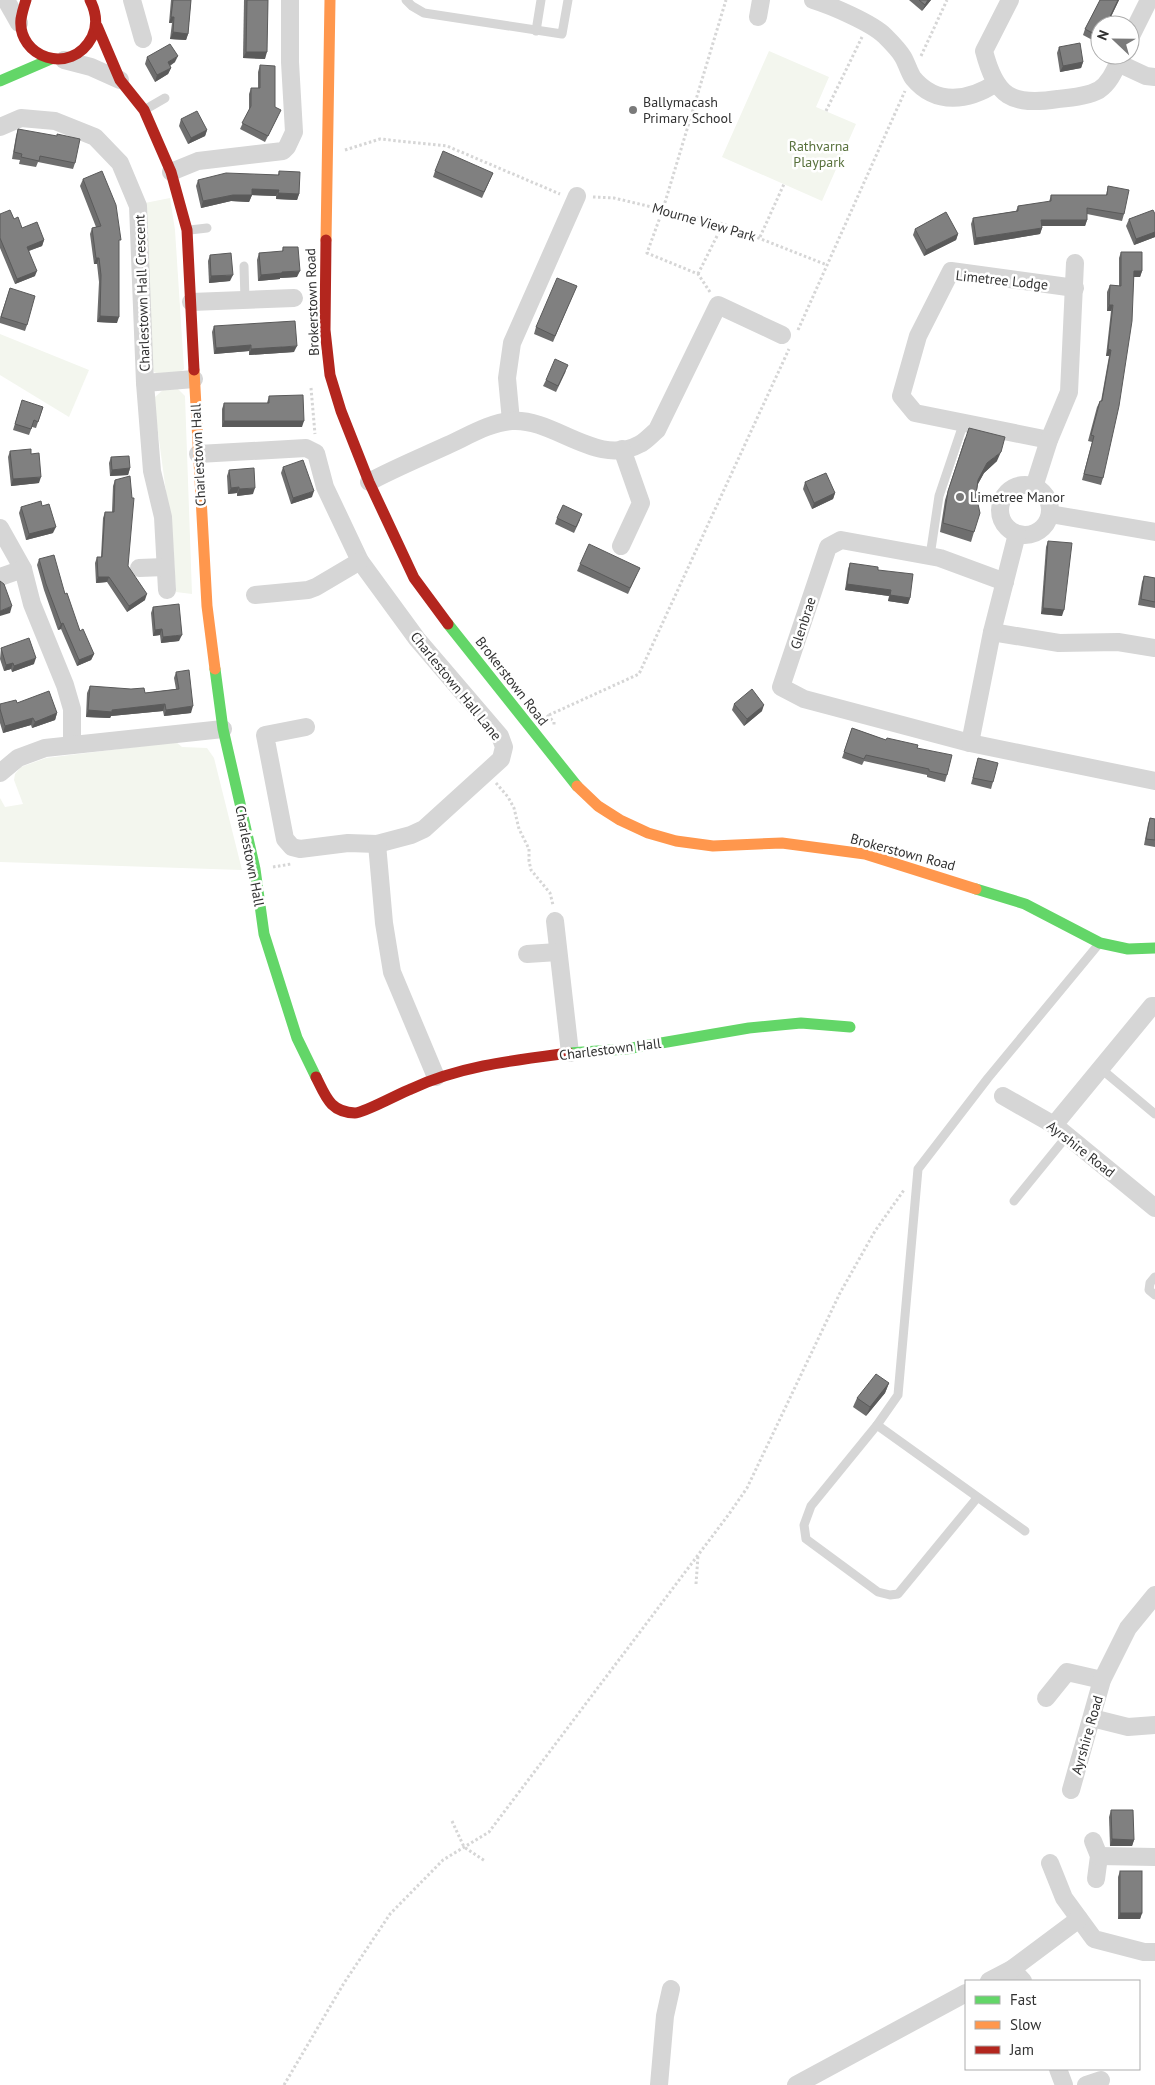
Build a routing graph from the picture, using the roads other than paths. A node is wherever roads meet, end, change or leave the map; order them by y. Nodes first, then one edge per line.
1 (6, 0) edge
2 (26, 0) edge
3 (91, 0) edge
4 (132, 0) edge
5 (290, 0) edge
6 (330, 0) edge
7 (406, 0) edge
8 (541, 0) edge
9 (568, 0) edge
10 (813, 0) edge
11 (1010, 0) edge
12 (1148, 0) edge
13 (1140, 17) edge
14 (96, 26) junction
15 (20, 27) junction
16 (536, 31) junction
17 (143, 39) dead end
18 (16, 45) dead end
19 (58, 60) junction
20 (1117, 65) edge
21 (1129, 65) edge
22 (1155, 77) edge
23 (993, 78) junction
24 (120, 80) junction
25 (0, 81) edge
26 (165, 98) dead end
27 (144, 110) junction
28 (0, 127) edge
29 (171, 172) junction
30 (577, 196) road end
31 (207, 228) dead end
32 (187, 230) junction
33 (1075, 263) dead end
34 (244, 266) dead end
35 (1075, 288) junction
36 (294, 298) dead end
37 (245, 300) junction
38 (191, 302) junction
39 (791, 336) road end
40 (194, 379) junction
41 (145, 383) junction
42 (511, 421) junction
43 (964, 422) junction
44 (1049, 440) junction
45 (622, 450) junction
46 (198, 454) junction
47 (369, 482) junction
48 (1034, 487) junction
49 (1050, 514) junction
50 (0, 528) edge
51 (1155, 532) edge
52 (1017, 534) junction
53 (621, 546) dead end
54 (930, 556) junction
55 (360, 561) junction
56 (165, 567) junction
57 (139, 568) dead end
58 (23, 569) junction
59 (0, 577) edge
60 (1005, 582) junction
61 (166, 590) dead end
62 (255, 595) dead end
63 (992, 632) junction
64 (1155, 648) edge
65 (306, 727) dead end
66 (223, 729) junction
67 (970, 744) junction
68 (72, 745) junction
69 (0, 773) edge
70 (1153, 784) edge
71 (377, 844) junction
72 (555, 921) road end
73 (1100, 943) junction
74 (1155, 948) edge
75 (558, 952) junction
76 (528, 954) dead end
77 (1155, 1006) edge
78 (850, 1027) dead end
79 (570, 1053) junction
80 (1100, 1068) junction
81 (436, 1077) junction
82 (1003, 1096) dead end
83 (1155, 1114) edge
84 (1054, 1125) junction
85 (1068, 1136) junction
86 (1014, 1201) dead end
87 (1155, 1208) edge
88 (1155, 1277) edge
89 (1155, 1295) edge
90 (877, 1425) junction
91 (977, 1498) junction
92 (1025, 1531) dead end
93 (1155, 1595) edge
94 (1102, 1680) junction
95 (1046, 1698) dead end
96 (1092, 1718) junction
97 (1155, 1725) edge
98 (1071, 1790) dead end
99 (1155, 1856) edge
100 (1050, 1863) dead end
101 (1096, 1879) dead end
102 (1080, 1919) junction
103 (1155, 1952) edge
104 (1018, 1975) edge
105 (994, 1980) edge
106 (671, 1989) dead end
107 (965, 1994) edge
108 (1058, 2070) edge
109 (659, 2085) edge
110 (796, 2085) edge
111 (1064, 2085) edge

1 - 15 street
2 - 15 street
3 - 14 street, Charlestown Hall
4 - 17 street
5 - 29 street
6 - 47 street, Brokerstown Road
7 - 16 lane
8 - 16 lane
9 - 16 lane
10 - 23 street
11 - 23 street
12 - 13 street
14 - 19 street
14 - 24 street, Charlestown Hall
15 - 18 street
15 - 19 street
19 - 24 street, Charlestown Hall
19 - 25 street
20 - 23 street
21 - 22 street
24 - 27 street, Charlestown Hall
26 - 27 lane
27 - 29 street, Charlestown Hall
28 - 41 street, Charlestown Hall Crescent
29 - 32 street, Charlestown Hall
30 - 42 street
31 - 32 lane
32 - 38 street, Charlestown Hall
33 - 35 street
34 - 37 lane
35 - 43 street, Limetree Lodge
35 - 44 street
36 - 37 street
37 - 38 street
38 - 40 street, Charlestown Hall
39 - 45 street
40 - 41 street, Charlestown Hall Crescent
40 - 46 street, Charlestown Hall
41 - 56 street, Charlestown Hall Crescent
42 - 45 street
42 - 47 street
43 - 44 street, Limetree Lodge
43 - 54 lane
44 - 48 street
45 - 53 street
46 - 55 street, Charlestown Hall Lane
46 - 66 street, Charlestown Hall
47 - 73 street, Brokerstown Road
48 - 49 street
48 - 52 street
49 - 51 street
49 - 52 street
50 - 58 street
52 - 60 street
54 - 60 street, Glenbrae
54 - 67 street, Glenbrae
55 - 62 street
55 - 71 street, Charlestown Hall Lane
56 - 57 street
56 - 61 street, Charlestown Hall Crescent
58 - 59 street
58 - 68 street
60 - 63 street
63 - 64 street
63 - 67 street
65 - 71 street, Charlestown Hall Lane
66 - 68 street
66 - 81 street, Charlestown Hall
67 - 70 street, Glenbrae
68 - 69 street
71 - 81 street
72 - 75 street
73 - 74 street, Brokerstown Road
73 - 90 lane
75 - 76 street
75 - 79 street
77 - 80 street
78 - 79 street, Charlestown Hall
79 - 81 street, Charlestown Hall
80 - 83 lane
80 - 84 street
82 - 84 street, Ayrshire Road
84 - 85 street, Ayrshire Road
85 - 86 lane
85 - 87 street, Ayrshire Road
88 - 89 lane
90 - 91 lane
90 - 91 lane
91 - 92 lane
93 - 94 street, Ayrshire Road
94 - 95 street, Ayrshire Road
94 - 96 street, Ayrshire Road
96 - 97 street
96 - 98 street, Ayrshire Road
99 - 101 street
100 - 102 street
102 - 103 street
102 - 104 street
104 - 105 street
106 - 109 street
107 - 110 street
108 - 111 street

